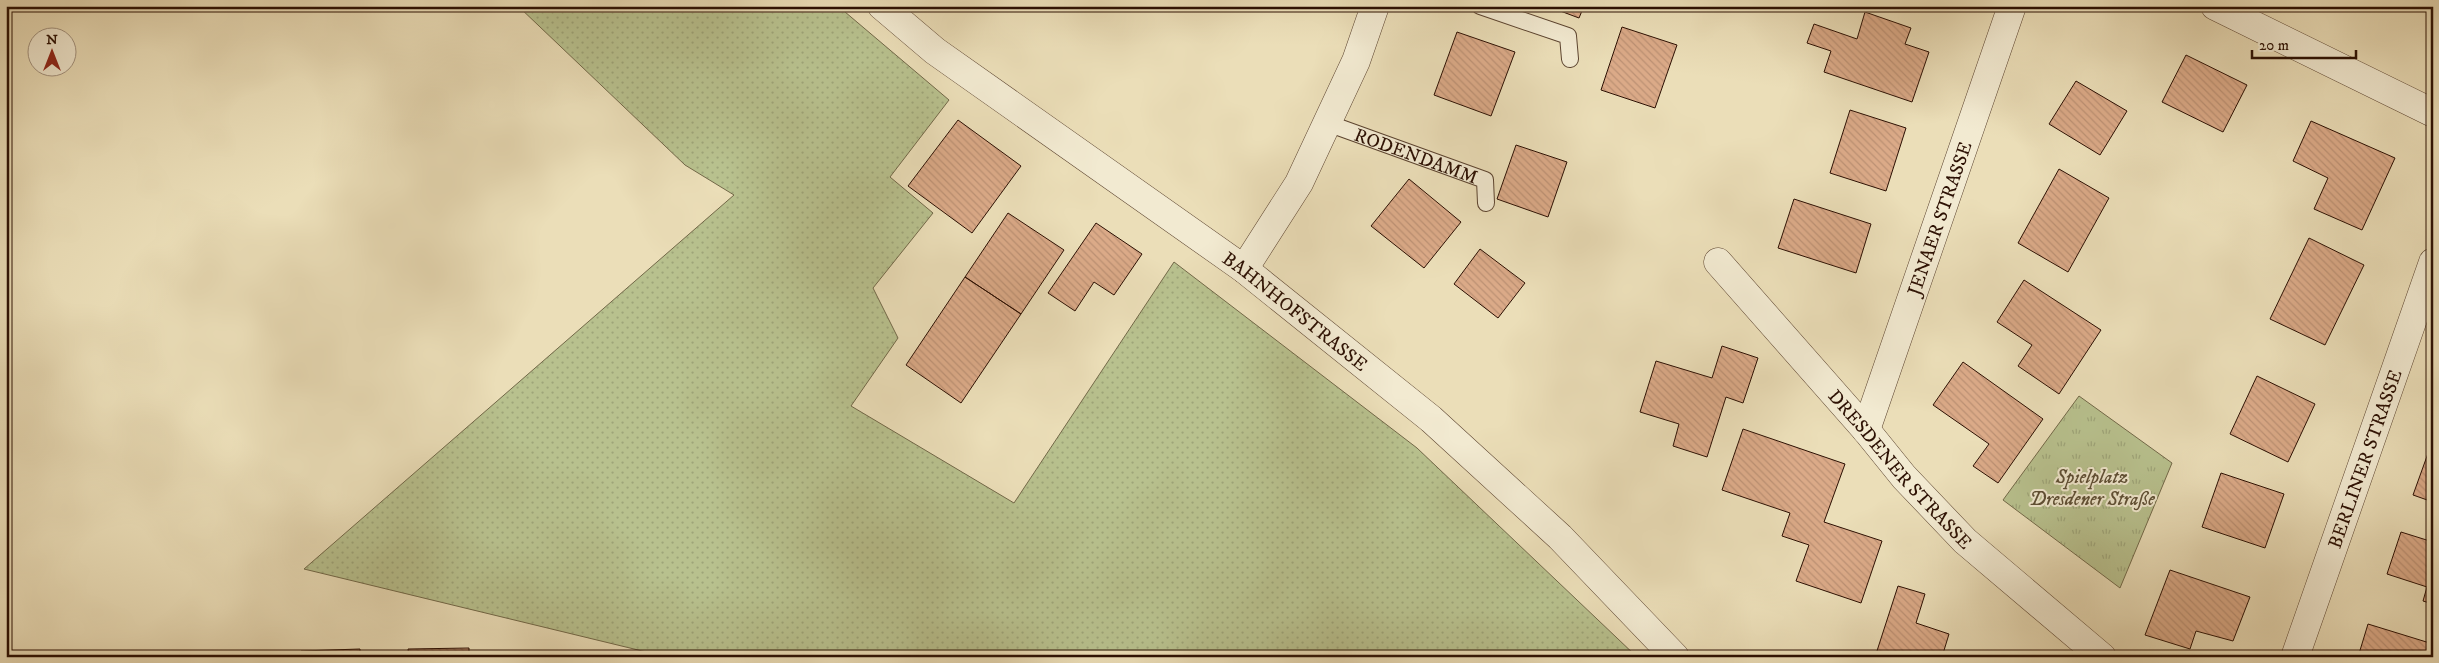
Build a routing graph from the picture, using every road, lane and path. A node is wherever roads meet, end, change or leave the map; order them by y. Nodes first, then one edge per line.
1 (882, 6) edge
2 (1376, 6) edge
3 (1480, 6) edge
4 (2012, 6) edge
5 (2215, 6) edge
6 (1570, 59) dead end
7 (2433, 113) edge
8 (1327, 123) junction
9 (1486, 203) dead end
10 (1718, 262) dead end
11 (2433, 262) edge
12 (1244, 269) junction
13 (1866, 430) junction
14 (1675, 657) edge
15 (2102, 657) edge
16 (2296, 657) edge

1 - 12 street, BAHNHOFSTRASSE
2 - 8 street
3 - 6 lane
4 - 13 street, JENAER STRASSE
5 - 7 street
8 - 9 lane, RODENDAMM
8 - 12 street
10 - 13 street, DRESDENER STRASSE
11 - 16 street, BERLINER STRASSE
12 - 14 street, BAHNHOFSTRASSE
13 - 15 street, DRESDENER STRASSE

